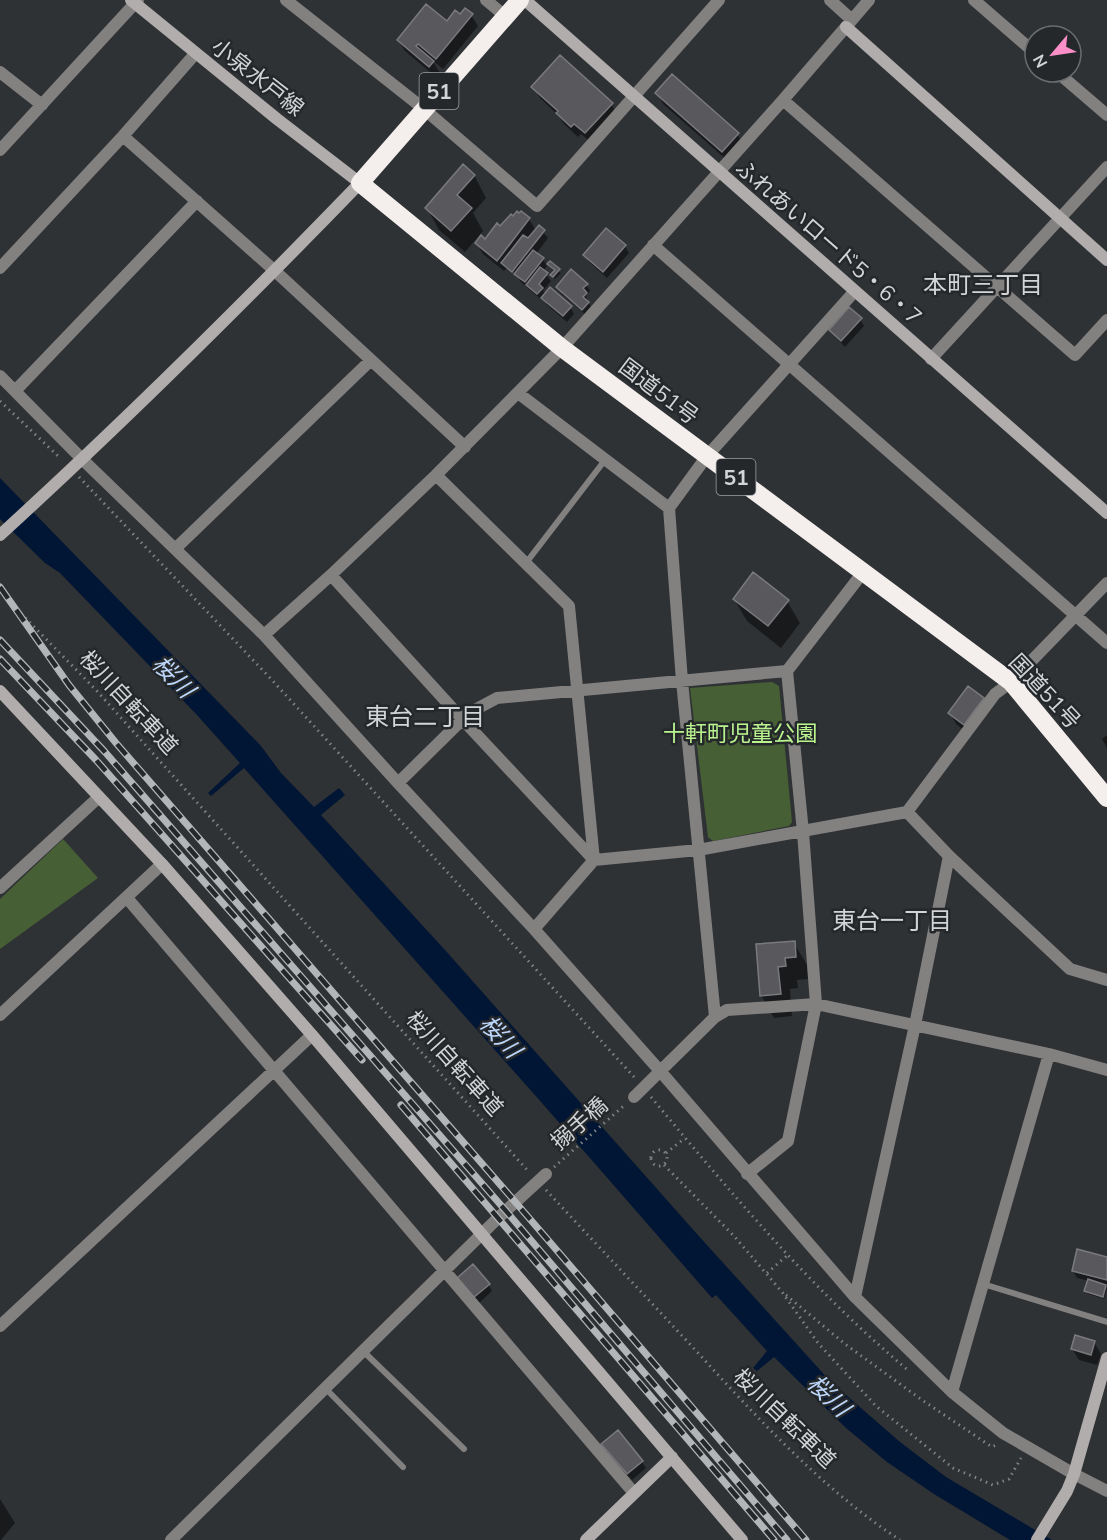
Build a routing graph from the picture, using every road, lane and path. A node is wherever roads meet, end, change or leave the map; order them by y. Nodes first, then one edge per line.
1 (286, 0) edge
2 (486, 0) edge
3 (520, 0) edge
4 (525, 0) edge
5 (719, 0) edge
6 (830, 0) edge
7 (869, 0) edge
8 (974, 0) edge
9 (135, 1) edge
10 (505, 16) junction
11 (849, 23) junction
12 (1023, 43) edge
13 (195, 54) junction
14 (0, 72) edge
15 (1071, 84) edge
16 (633, 96) junction
17 (783, 100) junction
18 (42, 105) junction
19 (424, 109) junction
20 (1107, 116) edge
21 (123, 136) junction
22 (0, 150) edge
23 (1107, 167) edge
24 (718, 172) junction
25 (360, 183) junction
26 (197, 201) junction
27 (1061, 218) junction
28 (653, 245) junction
29 (1107, 260) edge
30 (0, 268) edge
31 (275, 271) junction
32 (998, 287) junction
33 (854, 292) junction
34 (1107, 320) edge
35 (562, 348) junction
36 (931, 359) junction
37 (370, 361) junction
38 (788, 365) junction
39 (0, 376) edge
40 (15, 391) junction
41 (518, 393) junction
42 (0, 401) edge
43 (465, 447) junction
44 (707, 456) junction
45 (82, 459) junction
46 (605, 460) junction
47 (68, 473) junction
48 (436, 475) junction
49 (669, 508) junction
50 (1107, 513) edge
51 (0, 535) edge
52 (175, 549) junction
53 (526, 563) junction
54 (864, 571) junction
55 (331, 575) junction
56 (1107, 583) edge
57 (0, 592) edge
58 (1075, 616) junction
59 (264, 635) junction
60 (1107, 643) edge
61 (787, 671) junction
62 (682, 681) junction
63 (1011, 682) junction
64 (577, 689) junction
65 (0, 691) edge
66 (463, 720) junction
67 (398, 783) junction
68 (99, 797) junction
69 (1107, 798) edge
70 (908, 812) junction
71 (803, 832) junction
72 (698, 850) junction
73 (949, 856) junction
74 (594, 860) junction
75 (162, 864) junction
76 (0, 888) edge
77 (127, 898) junction
78 (534, 929) junction
79 (1107, 980) edge
80 (816, 1004) junction
81 (0, 1015) edge
82 (715, 1017) junction
83 (915, 1025) junction
84 (312, 1035) junction
85 (1049, 1054) junction
86 (272, 1070) junction
87 (1107, 1070) edge
88 (661, 1072) junction
89 (639, 1092) junction
90 (686, 1138) junction
91 (666, 1153) junction
92 (664, 1165) junction
93 (747, 1174) junction
94 (542, 1178) junction
95 (482, 1234) junction
96 (789, 1254) junction
97 (444, 1271) junction
98 (767, 1273) junction
99 (983, 1284) junction
100 (782, 1292) junction
101 (855, 1298) junction
102 (1107, 1322) edge
103 (0, 1326) edge
104 (363, 1351) junction
105 (1107, 1358) edge
106 (909, 1371) dead end
107 (325, 1388) junction
108 (952, 1392) junction
109 (990, 1438) dead end
110 (464, 1449) dead end
111 (1016, 1452) dead end
112 (672, 1457) junction
113 (403, 1467) dead end
114 (1074, 1474) junction
115 (1107, 1491) edge
116 (634, 1493) junction
117 (171, 1540) edge
118 (586, 1540) edge
119 (742, 1540) edge
120 (900, 1540) edge
121 (1037, 1540) edge

1 - 19 street
2 - 10 street
3 - 10 highway, 51
4 - 16 street, ふれあいロード5・6・7
5 - 16 street
6 - 11 street
7 - 11 street
8 - 12 street
9 - 13 street, 小泉水戸線
9 - 18 street
10 - 19 highway, 51
11 - 17 street
11 - 27 street
13 - 21 street
13 - 25 street, 小泉水戸線
14 - 18 street
15 - 20 street
16 - 19 street
16 - 24 street, ふれあいロード5・6・7
17 - 24 street
17 - 32 street
18 - 22 street
19 - 25 highway, 51
21 - 26 street
21 - 30 street
23 - 27 street
24 - 28 street
24 - 33 street, ふれあいロード5・6・7
25 - 31 street
25 - 35 highway, 国道51号 / 51
26 - 31 street
26 - 40 street
27 - 29 street
27 - 32 street
28 - 35 street
28 - 38 street
31 - 37 street
31 - 45 street
32 - 34 street
32 - 36 street
33 - 36 street, ふれあいロード5・6・7
33 - 38 street
35 - 41 street
35 - 44 highway, 国道51号 / 51
36 - 50 street, ふれあいロード5・6・7
37 - 43 street
37 - 52 street
38 - 44 street
38 - 58 street
39 - 40 street
40 - 45 street
41 - 43 street
41 - 46 street
42 - 47 path
43 - 48 street
44 - 49 street
44 - 54 highway, 国道51号 / 51
45 - 47 street
45 - 52 street
46 - 49 street
46 - 53 lane
47 - 51 street
47 - 89 path
48 - 53 street
48 - 55 street
49 - 62 street
52 - 59 street
53 - 64 street
54 - 61 street
54 - 63 highway, 国道51号 / 51
55 - 59 street
55 - 66 street
56 - 58 street
57 - 94 path, 桜川自転車道
58 - 60 street
58 - 63 street
59 - 67 street
61 - 62 street
61 - 71 street
62 - 64 street
62 - 72 street
63 - 69 highway, 国道51号 / 51
63 - 70 street
64 - 66 street
64 - 74 street
65 - 68 street
66 - 67 street
66 - 74 street
67 - 78 street
68 - 75 street
68 - 76 street
70 - 71 street
70 - 73 street
71 - 72 street
71 - 80 street
72 - 74 street
72 - 82 street
73 - 79 street
73 - 83 street
74 - 78 street
75 - 77 street
75 - 84 street
77 - 81 street
77 - 86 street
78 - 88 street
80 - 82 street
80 - 83 street
80 - 93 street
82 - 88 street
83 - 85 street
83 - 101 street
84 - 86 street
84 - 95 street
85 - 87 street
85 - 99 street
86 - 97 street
86 - 103 street
88 - 89 street
88 - 93 street
89 - 90 path
89 - 94 path, 搦手橋
90 - 91 path
90 - 96 path
91 - 92 path
91 - 92 path
92 - 98 path
93 - 101 street
94 - 95 street
94 - 120 path, 桜川自転車道
95 - 97 street
95 - 112 street
96 - 98 path
96 - 106 path
97 - 104 street
97 - 116 street
98 - 100 path
99 - 102 lane
99 - 108 street
100 - 109 path
100 - 111 path
101 - 108 street
104 - 107 street
104 - 110 lane
105 - 114 street
107 - 113 lane
107 - 117 street
108 - 114 street
112 - 116 street
112 - 119 street
114 - 115 street
114 - 121 street
116 - 118 street

